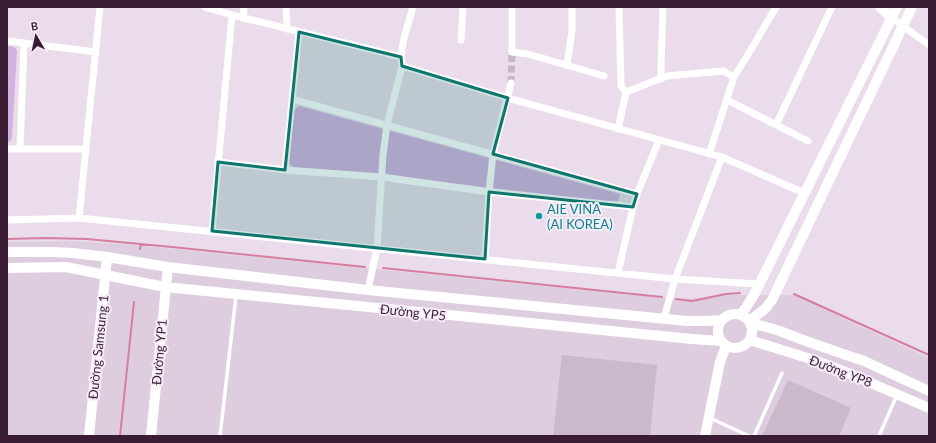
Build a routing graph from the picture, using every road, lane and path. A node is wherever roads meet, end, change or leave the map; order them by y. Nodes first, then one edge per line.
1 (100, 7) edge
2 (205, 7) edge
3 (244, 7) edge
4 (286, 7) edge
5 (413, 7) edge
6 (463, 7) edge
7 (512, 7) edge
8 (572, 7) edge
9 (619, 7) edge
10 (663, 7) edge
11 (776, 7) edge
12 (832, 7) edge
13 (880, 7) edge
14 (897, 7) edge
15 (912, 7) edge
16 (232, 15) junction
17 (243, 18) junction
18 (892, 18) junction
19 (903, 26) junction
20 (287, 29) junction
21 (299, 32) junction
22 (461, 40) dead end
23 (7, 41) edge
24 (24, 43) junction
25 (929, 45) edge
26 (96, 52) junction
27 (401, 57) junction
28 (567, 65) junction
29 (402, 66) junction
30 (604, 76) dead end
31 (734, 77) junction
32 (661, 79) junction
33 (511, 83) tunnel mouth
34 (626, 92) junction
35 (508, 98) junction
36 (292, 99) junction
37 (727, 100) junction
38 (387, 125) junction
39 (776, 125) junction
40 (618, 129) junction
41 (659, 140) junction
42 (808, 141) dead end
43 (20, 149) junction
44 (86, 149) junction
45 (7, 150) edge
46 (494, 154) junction
47 (709, 154) junction
48 (722, 157) junction
49 (218, 162) junction
50 (285, 170) junction
51 (382, 177) junction
52 (489, 192) junction
53 (804, 193) junction
54 (637, 194) junction
55 (633, 207) junction
56 (79, 218) junction
57 (7, 220) edge
58 (212, 231) junction
59 (377, 248) junction
60 (7, 252) edge
61 (107, 257) junction
62 (485, 259) junction
63 (168, 267) junction
64 (7, 268) edge
65 (618, 273) junction
66 (105, 275) junction
67 (675, 279) junction
68 (759, 284) junction
69 (165, 287) junction
70 (368, 290) junction
71 (236, 294) junction
72 (366, 307) junction
73 (740, 315) junction
74 (664, 318) junction
75 (722, 320) junction
76 (750, 322) junction
77 (750, 340) junction
78 (723, 344) junction
79 (782, 373) dead end
80 (929, 391) edge
81 (898, 394) junction
82 (929, 408) edge
83 (709, 418) junction
84 (90, 436) edge
85 (151, 436) edge
86 (220, 436) edge
87 (705, 436) edge
88 (749, 436) edge
89 (754, 436) edge
90 (879, 436) edge

1 - 26 street
2 - 16 street
3 - 17 street
4 - 20 street
5 - 27 street
6 - 22 street
7 - 28 street
8 - 28 street
9 - 34 street
10 - 32 street
11 - 31 street
12 - 39 street
13 - 18 main road
14 - 18 main road
15 - 19 main road
16 - 17 street
16 - 49 street
17 - 20 street
18 - 19 street
18 - 53 main road
19 - 25 street
19 - 76 main road
20 - 21 street
21 - 27 street
21 - 36 street
23 - 24 street
24 - 26 street
24 - 43 street
26 - 44 street
27 - 29 street
28 - 30 street
29 - 35 street
29 - 38 street
31 - 32 street
31 - 37 street
32 - 34 street
33 - 35 street
34 - 40 street
35 - 40 street
35 - 46 street
36 - 38 street
36 - 50 street
37 - 39 street
37 - 47 street
38 - 46 street
38 - 51 street
39 - 42 street
40 - 41 street
41 - 47 street
41 - 54 street
43 - 44 street
43 - 45 street
44 - 56 street
46 - 52 street
46 - 54 street
47 - 48 street
48 - 53 street
48 - 67 street
49 - 50 street
49 - 58 street
50 - 51 street
51 - 52 street
51 - 59 street
52 - 55 street
52 - 62 street
53 - 68 main road
54 - 55 street
55 - 65 street
56 - 57 street
56 - 58 street
58 - 59 street
59 - 62 street
59 - 70 street
60 - 61 main road, Đường YP5
61 - 63 main road, Đường YP5
61 - 66 main road, Đường Samsung 1
62 - 65 street
63 - 69 main road, Đường YP1
63 - 70 main road, Đường YP5
64 - 66 main road, Đường YP5
65 - 67 street
66 - 69 main road, Đường YP5
66 - 84 main road, Đường Samsung 1
67 - 68 street
67 - 74 street
68 - 73 main road
69 - 71 main road, Đường YP5
69 - 85 main road, Đường YP1
70 - 72 main road
70 - 74 main road, Đường YP5
71 - 72 main road, Đường YP5
71 - 86 lane
72 - 78 main road, Đường YP5
73 - 75 main road
73 - 76 main road
74 - 75 main road, Đường YP5
75 - 78 main road
76 - 77 main road
76 - 80 main road, Đường YP8
77 - 78 main road
77 - 81 main road, Đường YP8
78 - 83 main road
79 - 89 lane
81 - 82 main road, Đường YP8
81 - 90 lane
83 - 87 main road
83 - 88 lane

